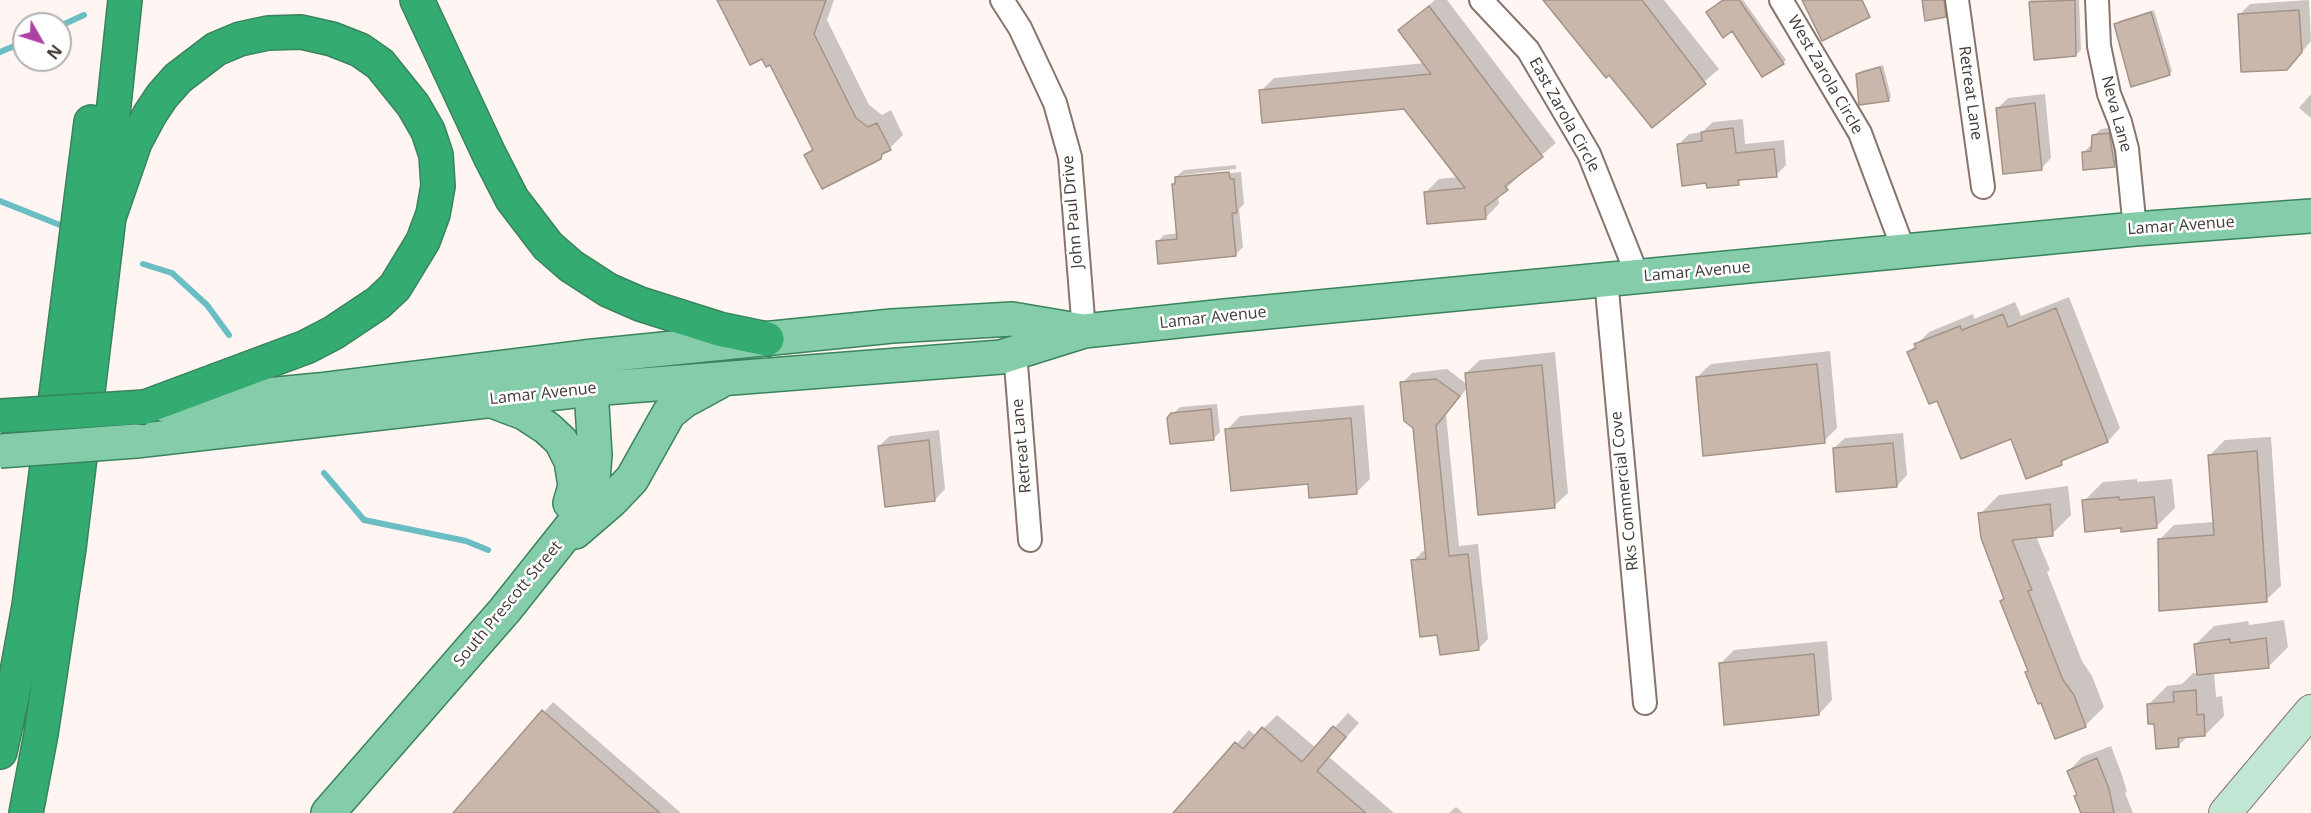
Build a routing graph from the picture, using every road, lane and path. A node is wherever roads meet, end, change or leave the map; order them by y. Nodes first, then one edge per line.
1 (104, 0) edge
2 (125, 0) edge
3 (417, 0) edge
4 (1002, 0) edge
5 (1481, 0) edge
6 (1781, 0) edge
7 (1957, 0) edge
8 (2097, 0) edge
9 (1983, 187) dead end
10 (2311, 216) edge
11 (109, 217) junction
12 (2135, 229) junction
13 (1904, 251) junction
14 (1622, 278) junction
15 (1084, 331) junction
16 (767, 339) junction
17 (1015, 352) junction
18 (584, 357) junction
19 (726, 378) junction
20 (591, 388) junction
21 (490, 400) junction
22 (145, 407) junction
23 (0, 416) edge
24 (0, 452) edge
25 (1030, 540) dead end
26 (555, 549) junction
27 (1645, 703) dead end
28 (2311, 711) edge
29 (0, 752) edge
30 (26, 813) edge
31 (328, 813) edge
32 (2225, 813) edge

1 - 29 highway
2 - 11 highway
3 - 16 highway
4 - 15 street, John Paul Drive
5 - 14 street, East Zarola Circle
6 - 13 street, West Zarola Circle
7 - 9 street, Retreat Lane
8 - 12 street, Neva Lane
10 - 12 main road, Lamar Avenue
11 - 22 highway
11 - 30 highway
12 - 13 main road, Lamar Avenue
13 - 14 main road, Lamar Avenue
14 - 15 main road, Lamar Avenue
14 - 27 street, Rks Commercial Cove
15 - 16 main road, Lamar Avenue
15 - 17 main road, Lamar Avenue
16 - 18 main road, Lamar Avenue
17 - 19 main road, Lamar Avenue
17 - 25 street, Retreat Lane
18 - 20 main road, South Prescott Street
18 - 22 main road, Lamar Avenue
19 - 20 main road, Lamar Avenue
19 - 26 main road
20 - 21 main road, Lamar Avenue
20 - 26 main road, South Prescott Street
21 - 24 main road, Lamar Avenue, bridge
21 - 26 main road
22 - 23 highway, Lamar Avenue, bridge
26 - 31 main road, South Prescott Street
28 - 32 street

